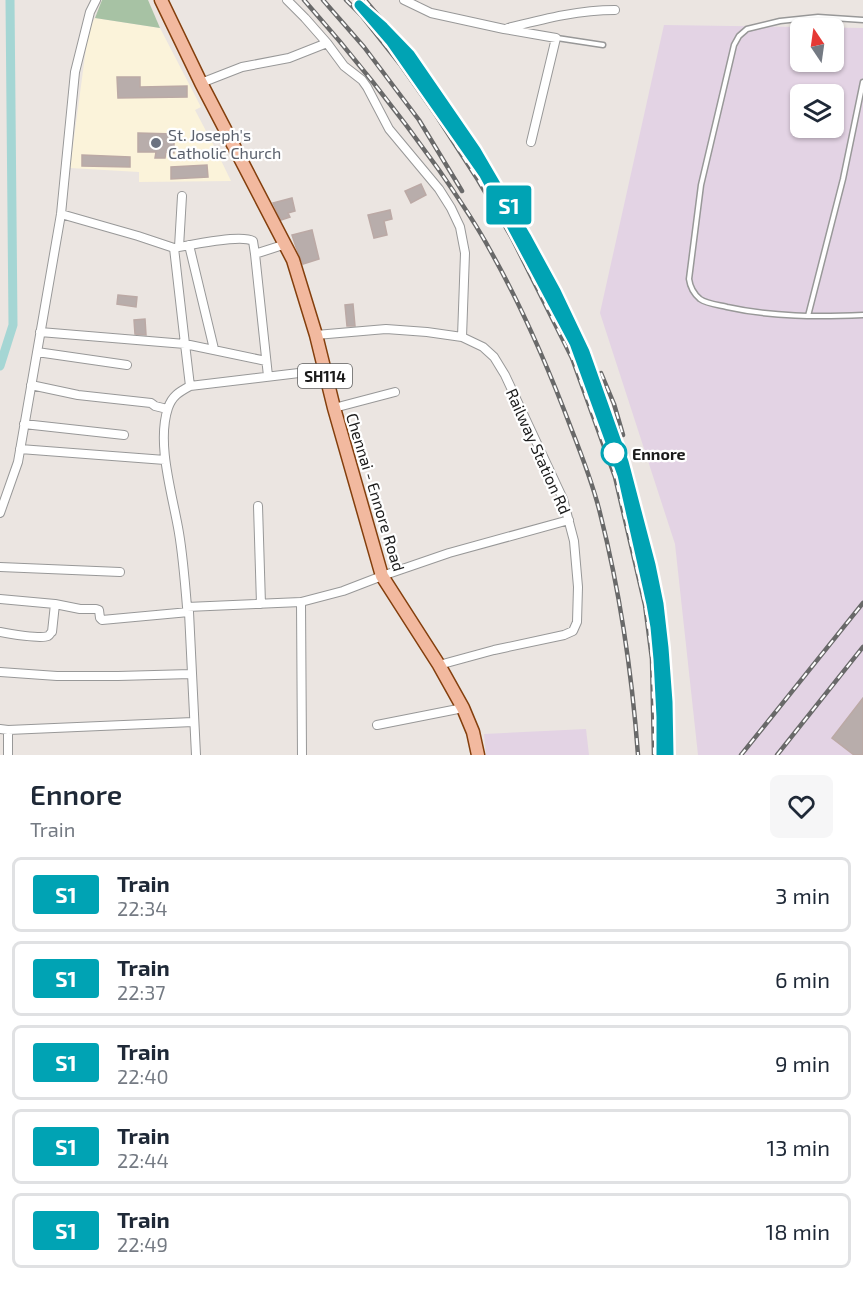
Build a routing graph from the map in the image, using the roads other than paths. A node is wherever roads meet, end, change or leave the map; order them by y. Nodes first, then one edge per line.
1 (96, 0) edge
2 (160, 0) edge
3 (287, 0) edge
4 (404, 0) edge
5 (615, 10) dead end
6 (863, 20) edge
7 (504, 29) junction
8 (556, 38) junction
9 (327, 43) junction
10 (603, 45) dead end
11 (863, 82) edge
12 (201, 83) junction
13 (531, 142) dead end
14 (182, 196) dead end
15 (61, 214) junction
16 (286, 244) junction
17 (189, 246) junction
18 (176, 248) junction
19 (255, 254) junction
20 (863, 315) edge
21 (808, 316) junction
22 (40, 332) junction
23 (315, 335) junction
24 (462, 337) junction
25 (185, 344) junction
26 (214, 349) junction
27 (37, 352) junction
28 (267, 361) junction
29 (127, 365) dead end
30 (324, 370) junction
31 (268, 376) junction
32 (31, 385) junction
33 (190, 386) junction
34 (395, 393) dead end
35 (334, 408) junction
36 (167, 409) junction
37 (24, 424) junction
38 (124, 435) dead end
39 (20, 449) junction
40 (165, 460) junction
41 (258, 506) dead end
42 (0, 513) edge
43 (569, 520) junction
44 (0, 567) edge
45 (120, 572) dead end
46 (382, 576) junction
47 (0, 599) edge
48 (301, 602) junction
49 (55, 604) junction
50 (261, 604) junction
51 (188, 610) junction
52 (0, 633) edge
53 (439, 665) junction
54 (0, 672) edge
55 (191, 674) junction
56 (463, 708) junction
57 (193, 722) junction
58 (377, 725) dead end
59 (4, 730) edge
60 (8, 755) edge
61 (196, 755) edge
62 (302, 755) edge
63 (478, 755) edge

1 - 15 street
2 - 12 main road, Chennai - Ennore Road / SH114
3 - 9 street
4 - 7 street
5 - 7 street
6 - 21 lane
7 - 8 street
8 - 10 lane
8 - 13 street
9 - 12 street
9 - 24 street
11 - 21 lane
12 - 16 main road, Chennai - Ennore Road / SH114
14 - 18 street
15 - 18 street
15 - 22 street
16 - 19 street
16 - 23 main road, Chennai - Ennore Road / SH114
17 - 18 street
17 - 19 street
17 - 26 street
18 - 25 street
19 - 28 street
20 - 21 lane
22 - 25 street
22 - 27 street
23 - 24 street, Railway Station Rd
23 - 30 main road, Chennai - Ennore Road / SH114
24 - 43 street, Railway Station Rd
25 - 26 street
25 - 33 street
26 - 28 street
27 - 29 street
27 - 32 street
28 - 31 street
30 - 31 street
30 - 35 main road, Chennai - Ennore Road / SH114
31 - 33 street
32 - 36 street
32 - 37 street
33 - 36 street
34 - 35 street
35 - 46 main road, Chennai - Ennore Road / SH114
36 - 40 street
37 - 38 street
37 - 39 street
39 - 40 street
39 - 42 street
40 - 51 street
41 - 50 street
43 - 46 street
43 - 53 street, Railway Station Rd
44 - 45 street
46 - 48 street
46 - 53 main road, Chennai - Ennore Road / SH114
47 - 49 street
48 - 50 street
48 - 62 street
49 - 51 street
49 - 52 street
50 - 51 street
51 - 55 street
53 - 56 main road, Chennai - Ennore Road / SH114
54 - 55 street
55 - 57 street
56 - 58 street
56 - 63 main road, Chennai - Ennore Road / SH114
57 - 59 street
57 - 61 street
59 - 60 street

